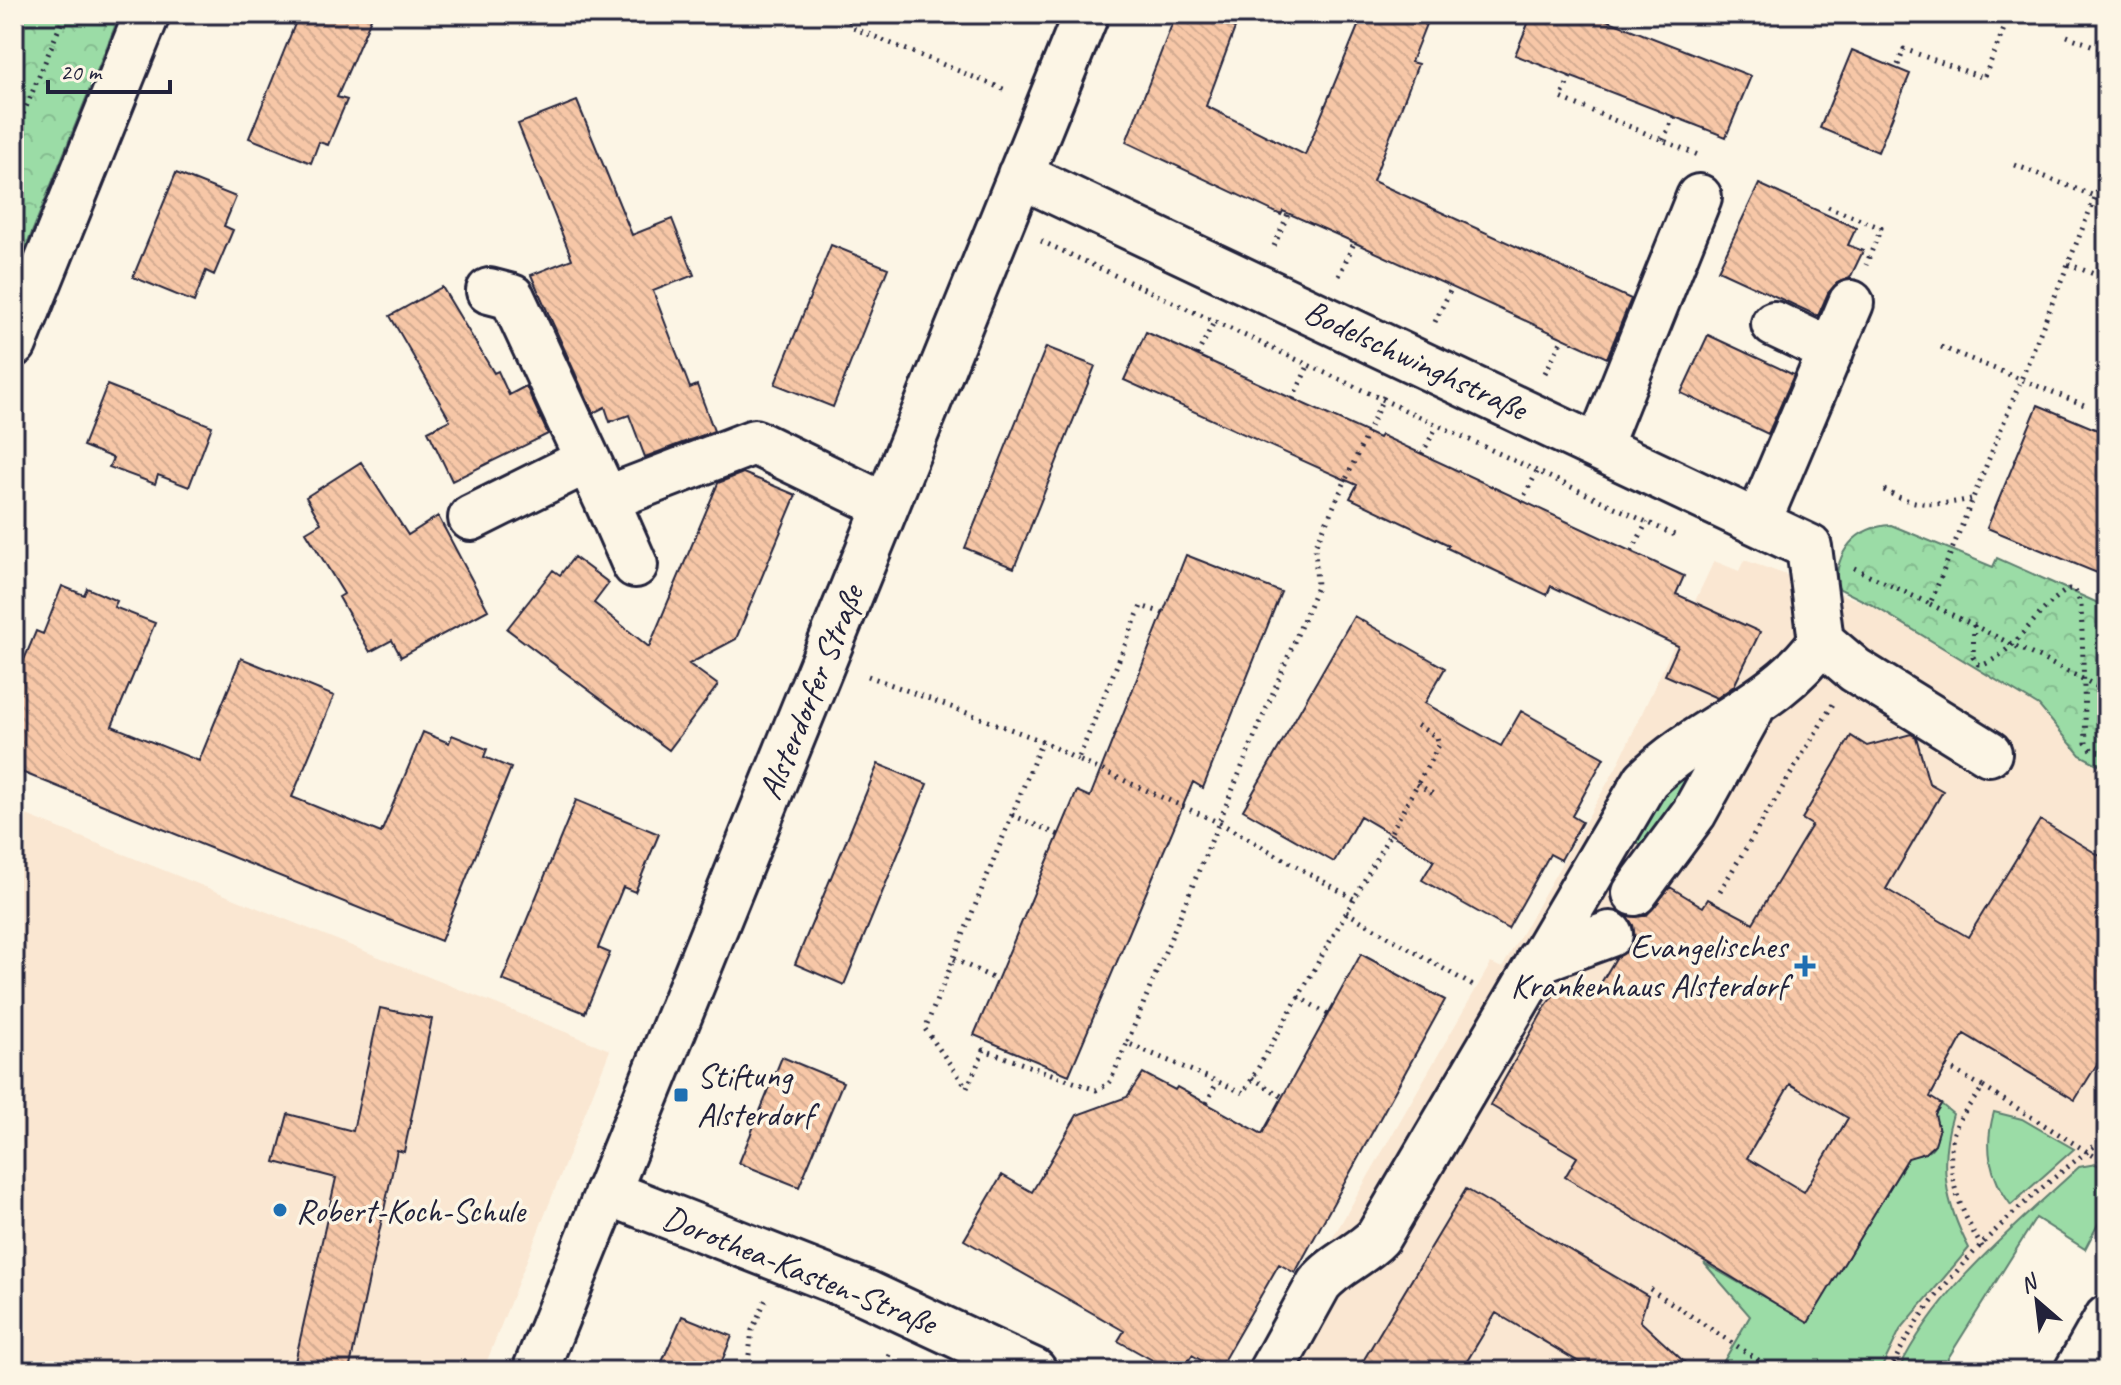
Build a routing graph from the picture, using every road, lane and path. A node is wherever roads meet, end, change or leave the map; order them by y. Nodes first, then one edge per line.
1 (65, 14) edge
2 (147, 14) edge
3 (846, 14) edge
4 (1086, 14) edge
5 (2010, 14) edge
6 (2067, 36) dead end
7 (2107, 51) edge
8 (1898, 65) dead end
9 (1570, 77) dead end
10 (1048, 107) junction
11 (1674, 116) dead end
12 (14, 136) edge
13 (1663, 140) junction
14 (2015, 165) dead end
15 (2107, 168) edge
16 (1020, 175) junction
17 (2096, 196) junction
18 (1699, 197) joint
19 (2107, 201) edge
20 (1828, 207) dead end
21 (1288, 214) dead end
22 (1041, 241) dead end
23 (1354, 243) dead end
24 (1274, 246) dead end
25 (2068, 264) junction
26 (1339, 276) dead end
27 (2107, 279) edge
28 (1452, 287) dead end
29 (489, 291) dead end
30 (1851, 303) joint
31 (1214, 322) junction
32 (1435, 322) dead end
33 (1774, 324) dead end
34 (1563, 338) dead end
35 (14, 344) edge
36 (1941, 347) dead end
37 (1831, 351) junction
38 (1404, 353) junction
39 (1197, 355) dead end
40 (1308, 366) junction
41 (1545, 373) dead end
42 (2021, 380) junction
43 (1293, 399) dead end
44 (1382, 401) junction
45 (2087, 406) dead end
46 (1437, 426) junction
47 (1599, 446) junction
48 (1422, 454) dead end
49 (588, 460) junction
50 (1537, 472) junction
51 (1884, 490) dead end
52 (606, 499) junction
53 (1972, 499) junction
54 (1521, 502) dead end
55 (886, 506) junction
56 (471, 518) dead end
57 (1759, 520) junction
58 (1647, 522) junction
59 (1689, 542) dead end
60 (1809, 547) junction
61 (1632, 551) dead end
62 (635, 565) dead end
63 (1930, 604) junction
64 (1163, 613) dead end
65 (1974, 625) junction
66 (2011, 644) junction
67 (1813, 653) junction
68 (868, 676) dead end
69 (2085, 680) junction
70 (2107, 691) edge
71 (1753, 706) junction
72 (1413, 723) dead end
73 (1042, 741) junction
74 (2107, 752) edge
75 (1989, 753) dead end
76 (1078, 760) junction
77 (1417, 784) junction
78 (1435, 795) dead end
79 (1012, 815) junction
80 (1220, 823) junction
81 (1059, 835) dead end
82 (1720, 891) dead end
83 (1635, 893) dead end
84 (1354, 899) junction
85 (1346, 912) junction
86 (1610, 934) dead end
87 (954, 959) junction
88 (1539, 960) junction
89 (1451, 973) dead end
90 (997, 980) dead end
91 (1298, 997) junction
92 (1328, 1014) dead end
93 (1127, 1043) junction
94 (1946, 1066) dead end
95 (1252, 1078) junction
96 (1217, 1081) junction
97 (1983, 1087) junction
98 (1283, 1097) dead end
99 (1207, 1103) dead end
100 (2107, 1137) edge
101 (2086, 1152) junction
102 (2107, 1164) edge
103 (607, 1192) junction
104 (1982, 1247) junction
105 (782, 1262) junction
106 (1650, 1289) dead end
107 (2107, 1318) edge
108 (535, 1371) edge
109 (747, 1371) edge
110 (1034, 1371) edge
111 (1271, 1371) edge
112 (1775, 1371) edge
113 (1890, 1371) edge
114 (2077, 1371) edge

1 - 12 path
2 - 35 street
3 - 10 path
4 - 10 street, Alsterdorfer Straße
5 - 8 path
6 - 7 path
9 - 13 path
10 - 16 street, Alsterdorfer Straße
11 - 13 path
13 - 18 path
14 - 17 path
15 - 17 path
16 - 38 street, Bodelschwinghstraße
16 - 55 street, Alsterdorfer Straße
17 - 19 path
17 - 25 path
18 - 47 street
20 - 30 path
21 - 24 path
22 - 31 path
23 - 26 path
25 - 27 path
25 - 42 path
28 - 32 path
29 - 49 street
30 - 37 street
31 - 39 path
31 - 40 path
33 - 37 street
34 - 41 path
36 - 42 path
37 - 57 street
38 - 44 path
38 - 47 street, Bodelschwinghstraße
40 - 43 path
40 - 44 path
42 - 45 path
42 - 53 path
44 - 46 path
44 - 80 path
46 - 48 path
46 - 50 path
47 - 57 street, Bodelschwinghstraße
49 - 52 street
49 - 56 street
50 - 54 path
50 - 58 path
51 - 53 path
52 - 55 street
52 - 62 street
53 - 63 path
55 - 103 street, Alsterdorfer Straße
57 - 60 street, Bodelschwinghstraße
58 - 59 path
58 - 61 path
60 - 63 path
60 - 67 street
63 - 65 path
64 - 76 path
65 - 66 path
65 - 66 path
66 - 69 path
66 - 69 path
67 - 71 street
67 - 75 street
67 - 82 path
68 - 73 path
69 - 70 path
69 - 74 path
71 - 83 street
71 - 88 street
72 - 77 path
73 - 76 path
73 - 79 path
76 - 80 path
77 - 78 path
77 - 84 path
79 - 81 path
79 - 87 path
80 - 84 path
80 - 93 path
84 - 85 path
85 - 89 path
85 - 91 path
86 - 88 street
87 - 90 path
87 - 93 path
88 - 111 street
91 - 92 path
91 - 95 path
93 - 96 path
94 - 97 path
95 - 96 path
95 - 98 path
96 - 99 path
97 - 101 path
97 - 104 path
100 - 101 path
101 - 102 path
101 - 104 path
103 - 105 street, Dorothea-Kasten-Straße
103 - 108 street, Alsterdorfer Straße
104 - 113 path
105 - 109 path
105 - 110 street, Dorothea-Kasten-Straße
106 - 112 path
107 - 114 street

